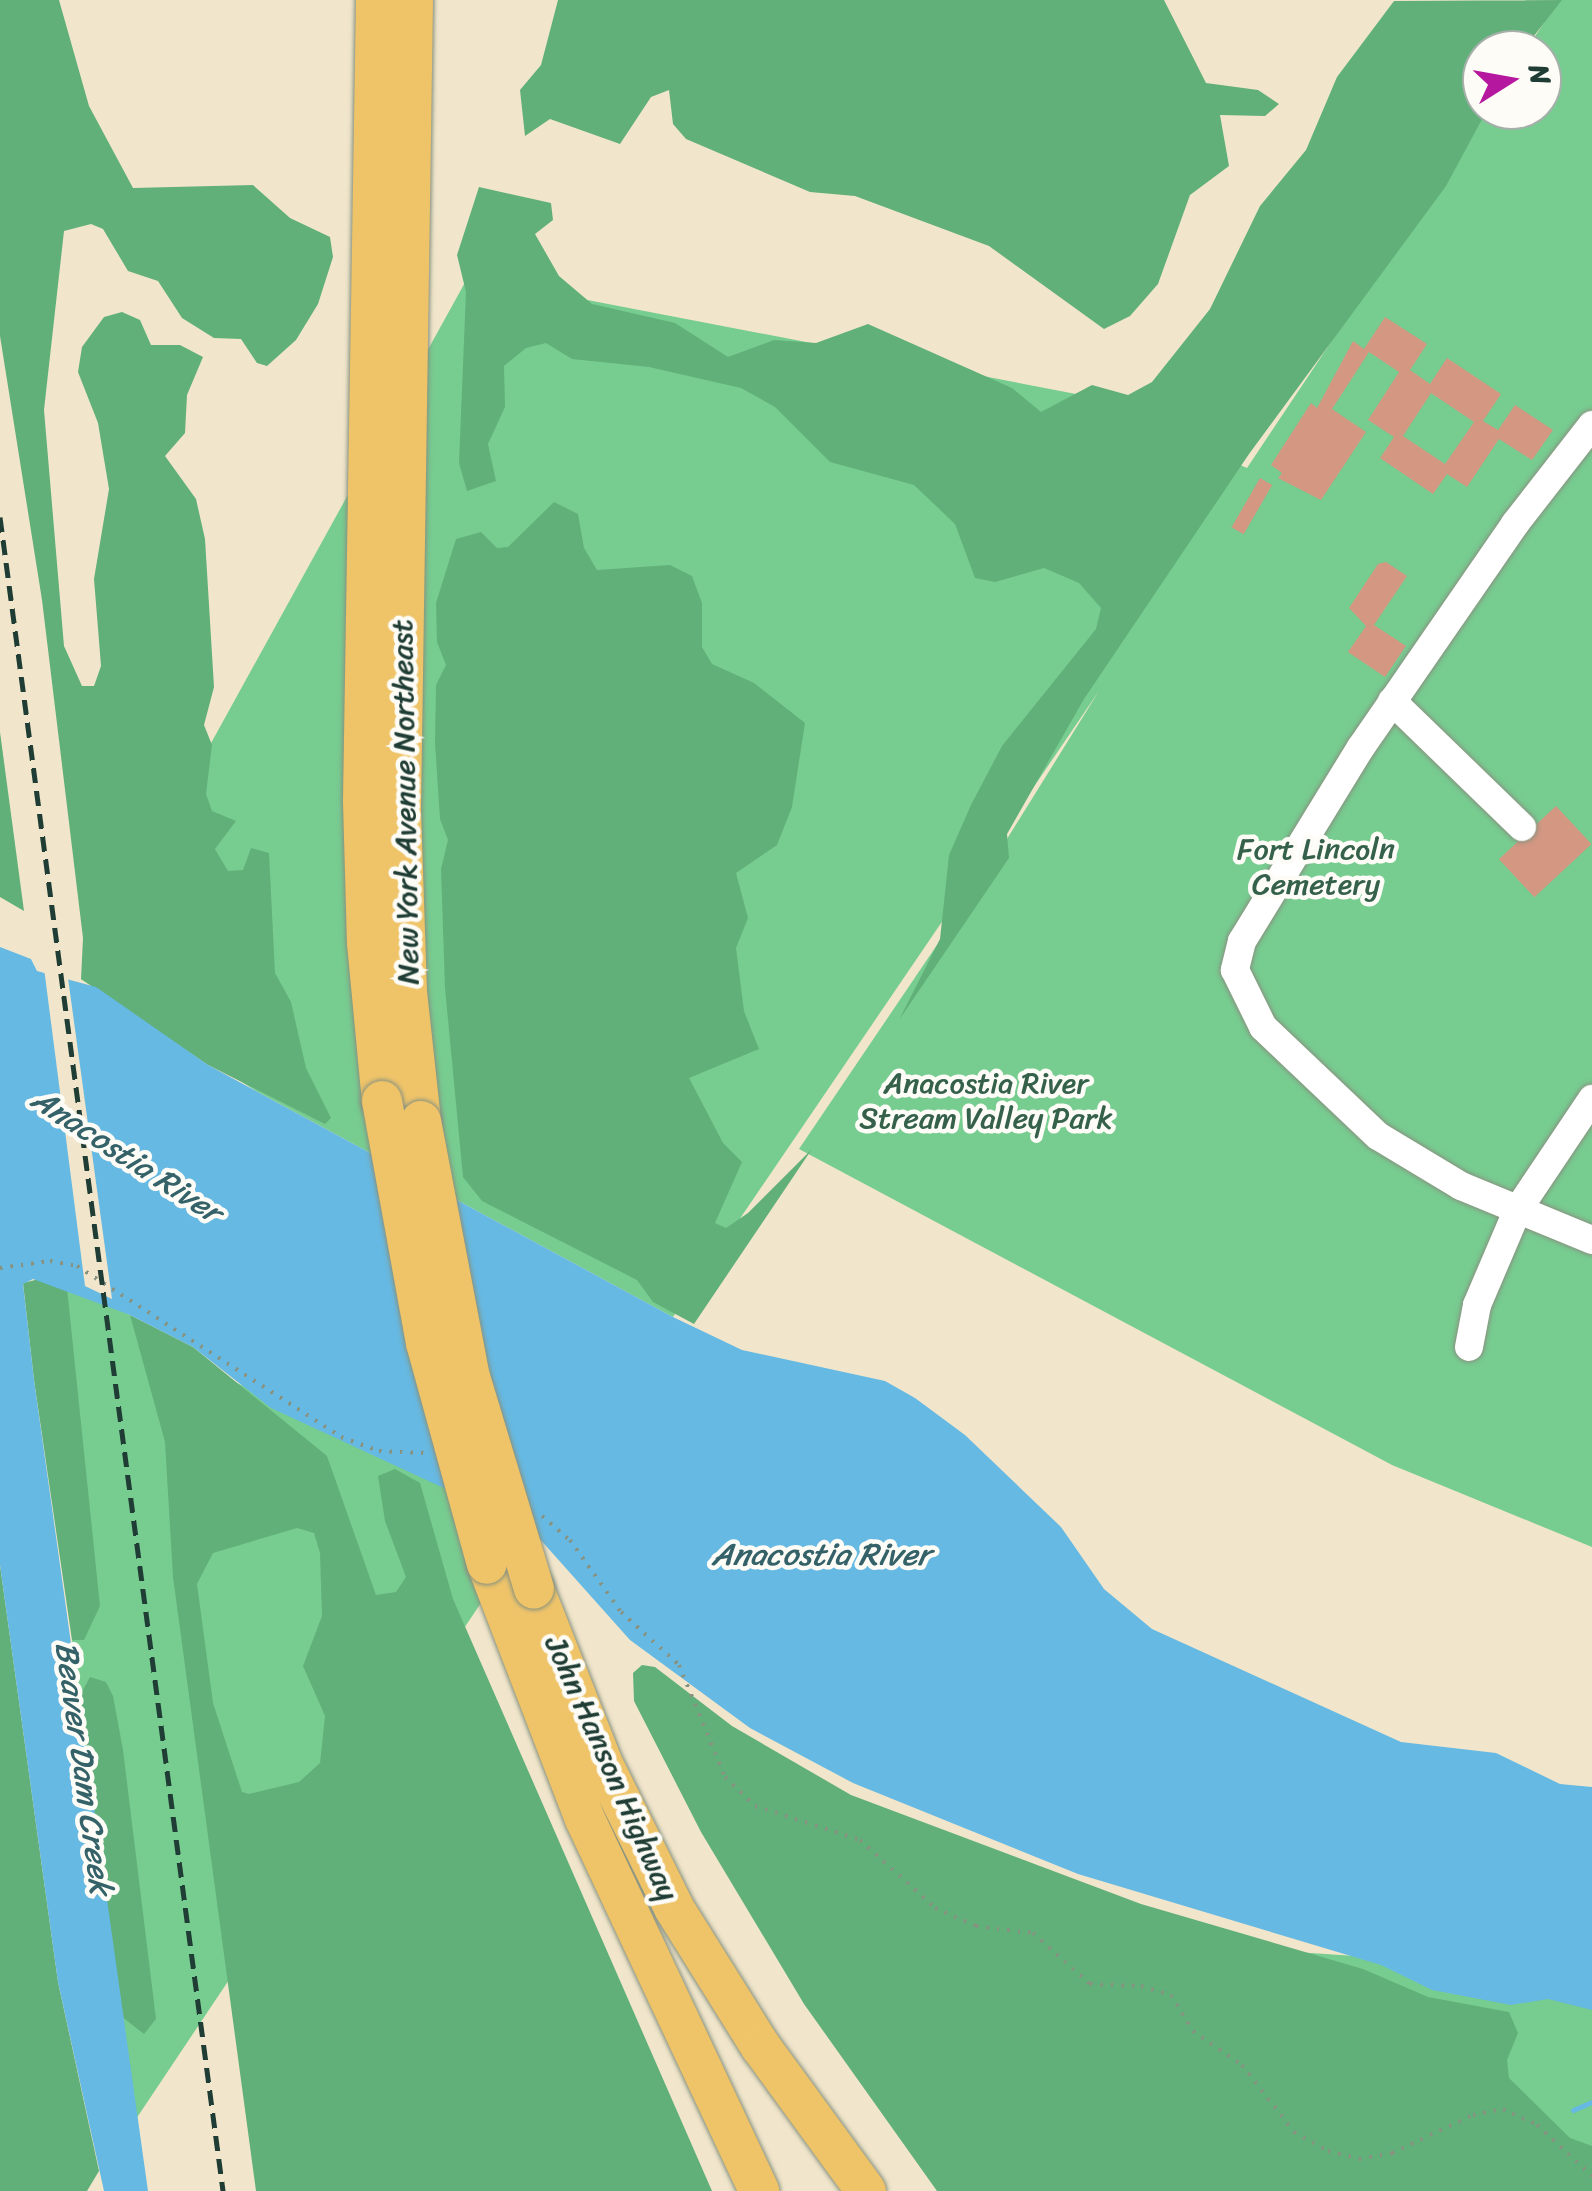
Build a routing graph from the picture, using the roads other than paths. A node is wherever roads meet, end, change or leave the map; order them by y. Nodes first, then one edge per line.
1 (376, 0) edge
2 (432, 1) edge
3 (1592, 425) edge
4 (1392, 701) junction
5 (1522, 827) dead end
6 (1592, 1099) edge
7 (1517, 1211) junction
8 (1592, 1240) edge
9 (1469, 1347) dead end
10 (487, 1564) joint
11 (534, 1589) joint
12 (779, 2073) junction
13 (762, 2191) edge
14 (866, 2191) edge
15 (880, 2191) edge

1 - 10 highway, New York Avenue Northeast, bridge
2 - 11 highway, New York Avenue Northeast, bridge
3 - 4 lane
4 - 5 lane
4 - 7 lane
6 - 7 lane
7 - 8 lane
7 - 9 lane
10 - 13 highway, John Hanson Highway
11 - 12 highway, John Hanson Highway
12 - 14 highway, John Hanson Highway
12 - 15 highway

